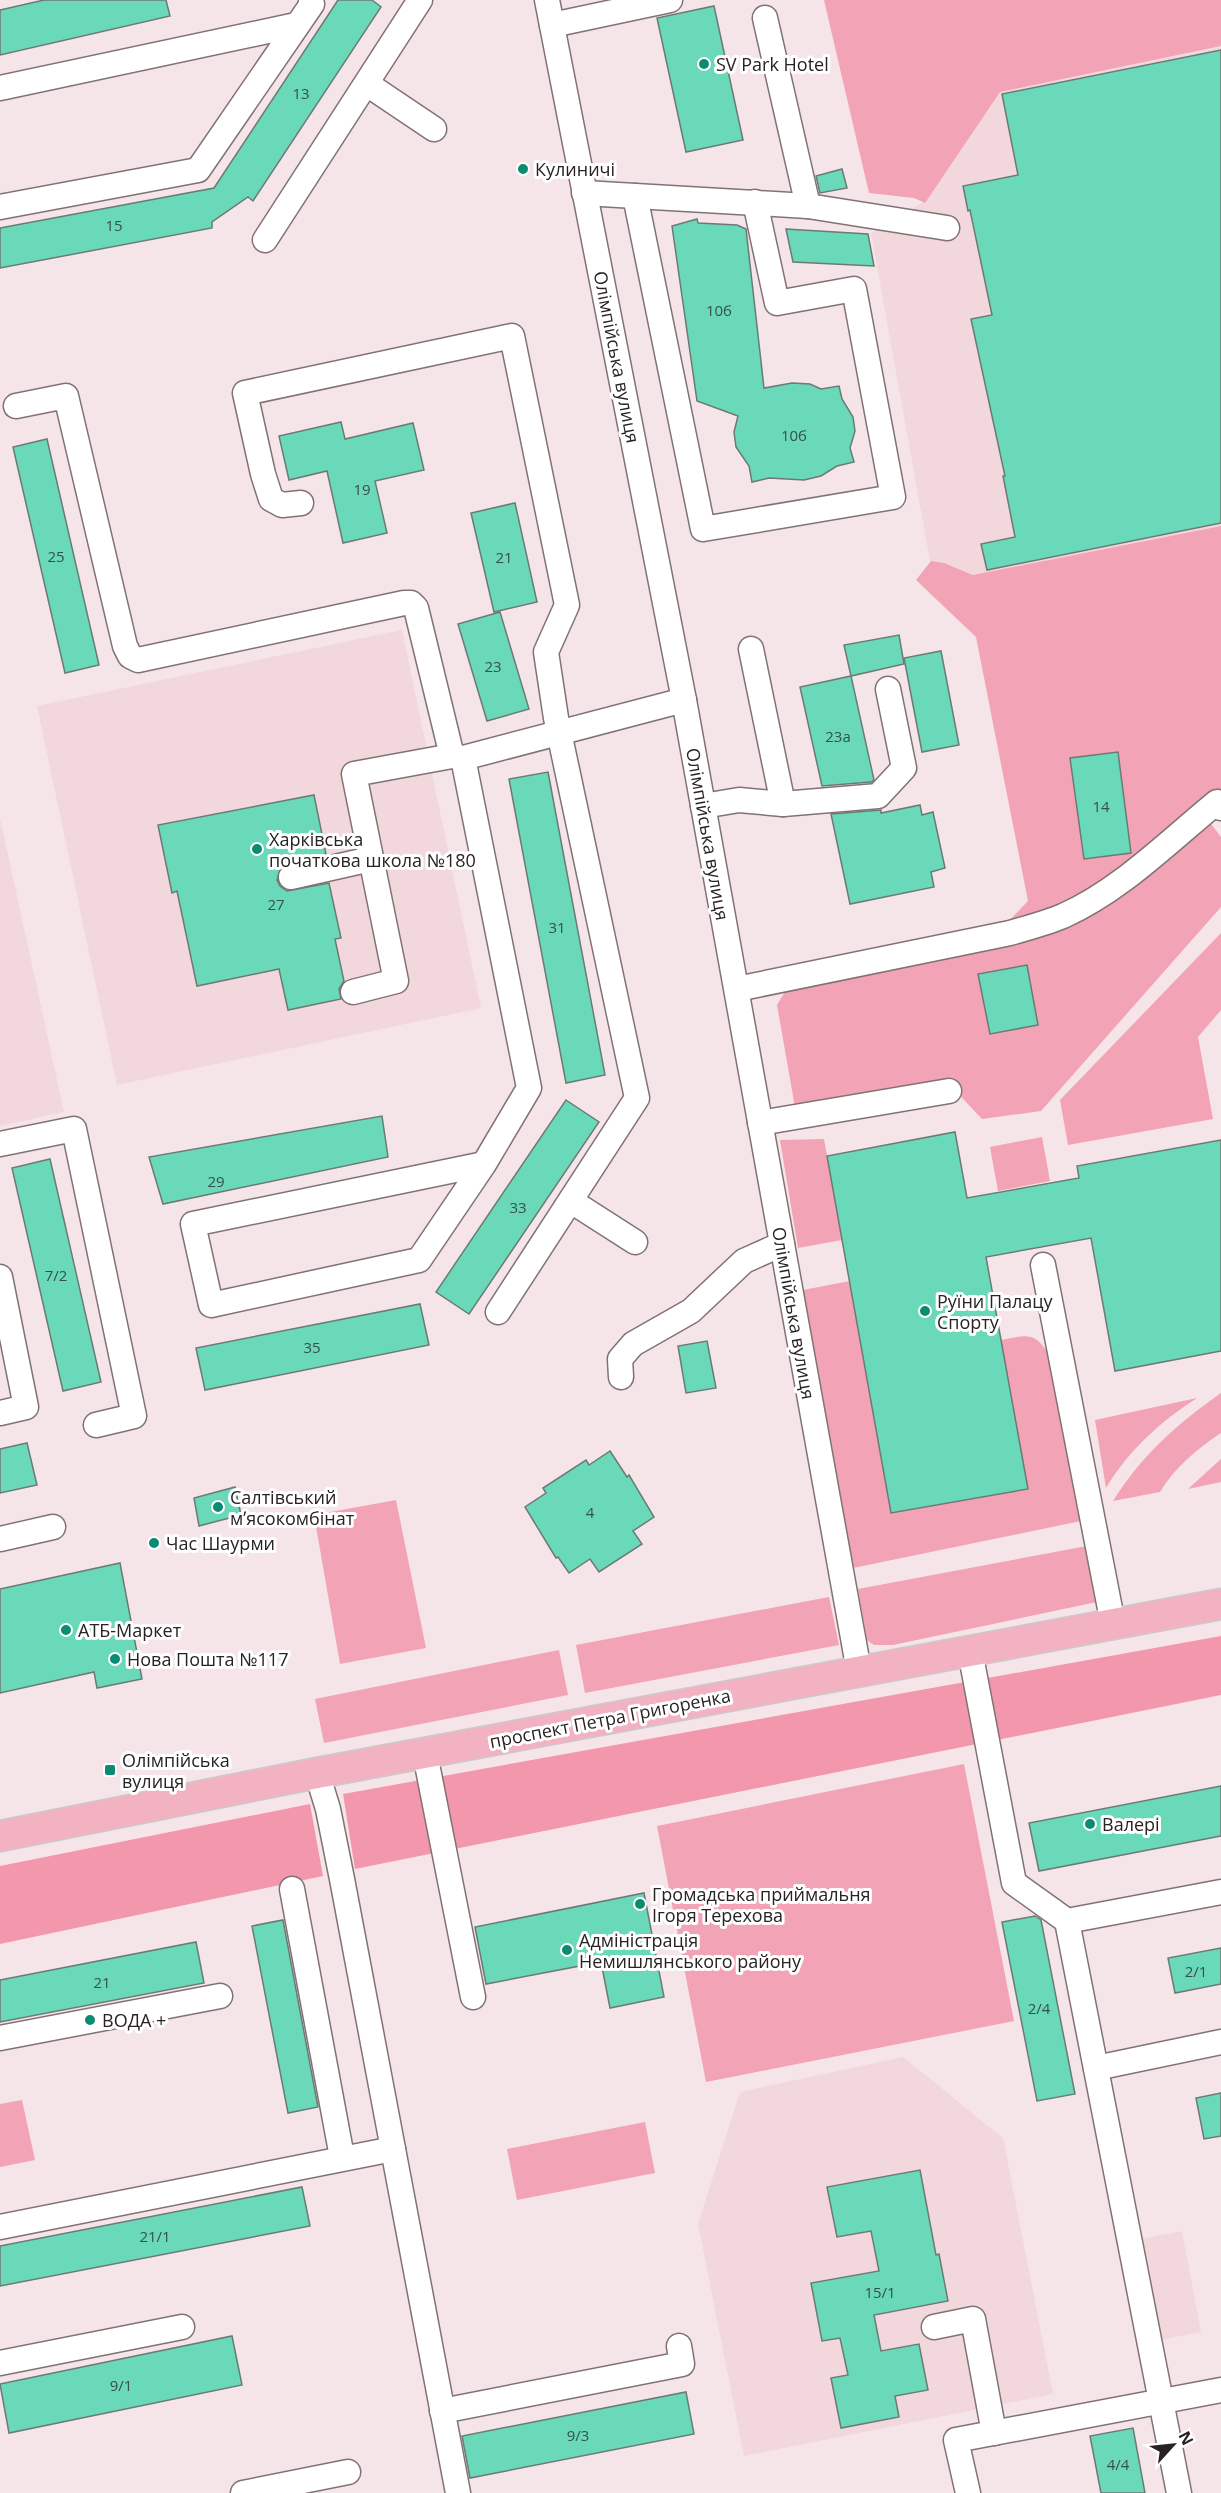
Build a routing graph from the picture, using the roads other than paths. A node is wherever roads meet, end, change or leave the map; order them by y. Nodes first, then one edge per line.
1 (311, 0) edge
2 (420, 0) edge
3 (548, 0) edge
4 (670, 0) edge
5 (765, 18) dead end
6 (552, 24) junction
7 (296, 25) junction
8 (367, 84) junction
9 (0, 88) edge
10 (434, 129) dead end
11 (584, 193) junction
12 (635, 196) junction
13 (755, 202) junction
14 (808, 206) junction
15 (0, 207) edge
16 (947, 228) dead end
17 (265, 240) dead end
18 (16, 406) dead end
19 (301, 503) dead end
20 (751, 649) dead end
21 (888, 689) dead end
22 (684, 700) junction
23 (558, 732) junction
24 (458, 757) junction
25 (783, 804) junction
26 (703, 806) junction
27 (1221, 808) edge
28 (371, 859) junction
29 (291, 877) dead end
30 (737, 989) junction
31 (354, 992) dead end
32 (949, 1091) dead end
33 (760, 1123) junction
34 (0, 1144) edge
35 (484, 1164) junction
36 (571, 1201) junction
37 (635, 1242) dead end
38 (782, 1244) junction
39 (1043, 1265) dead end
40 (0, 1277) edge
41 (498, 1312) dead end
42 (621, 1377) dead end
43 (0, 1413) edge
44 (96, 1425) dead end
45 (53, 1527) dead end
46 (0, 1539) edge
47 (1221, 1604) edge
48 (1113, 1624) junction
49 (970, 1651) junction
50 (859, 1671) junction
51 (425, 1754) junction
52 (317, 1773) junction
53 (0, 1836) edge
54 (292, 1889) dead end
55 (1221, 1892) edge
56 (1067, 1921) junction
57 (220, 1996) dead end
58 (473, 1996) dead end
59 (0, 2038) edge
60 (1221, 2042) edge
61 (1096, 2068) junction
62 (393, 2149) junction
63 (342, 2157) junction
64 (0, 2227) edge
65 (182, 2327) dead end
66 (934, 2327) dead end
67 (679, 2346) dead end
68 (0, 2363) edge
69 (1221, 2390) edge
70 (1162, 2401) junction
71 (442, 2411) junction
72 (994, 2433) junction
73 (348, 2472) dead end
74 (243, 2493) edge
75 (458, 2493) edge
76 (968, 2493) edge
77 (1179, 2493) edge

1 - 7 street
2 - 8 street
3 - 6 street, Олімпійська вулиця
4 - 6 street
5 - 14 street
6 - 11 street, Олімпійська вулиця
7 - 9 street
7 - 15 street
8 - 10 street
8 - 17 street
11 - 12 street
11 - 22 street, Олімпійська вулиця
12 - 13 street
12 - 13 street
13 - 14 street
14 - 16 street
18 - 24 street
19 - 23 street
20 - 25 street
21 - 25 street
22 - 23 street
22 - 26 street, Олімпійська вулиця
23 - 24 street
23 - 36 street
24 - 28 street
24 - 35 street
25 - 26 street
26 - 30 street, Олімпійська вулиця
27 - 30 street
28 - 29 street
28 - 31 street
30 - 33 street, Олімпійська вулиця
32 - 33 street
33 - 38 street, Олімпійська вулиця
34 - 44 street
35 - 35 street
36 - 37 street
36 - 41 street
38 - 42 street
38 - 50 street, Олімпійська вулиця
39 - 48 street
40 - 43 street
45 - 46 street
47 - 48 main road, проспект Петра Григоренка
48 - 49 main road, проспект Петра Григоренка
49 - 50 main road, проспект Петра Григоренка
49 - 56 street
50 - 51 main road, проспект Петра Григоренка
51 - 52 main road, проспект Петра Григоренка
51 - 58 street
52 - 53 main road, проспект Петра Григоренка
52 - 62 street
54 - 63 street
55 - 56 street
56 - 61 street
57 - 59 street
60 - 61 street
61 - 70 street
62 - 63 street
62 - 71 street
63 - 64 street
65 - 68 street
66 - 72 street
67 - 71 street
69 - 70 street
70 - 72 street
70 - 77 street
71 - 75 street
72 - 76 street
73 - 74 street

